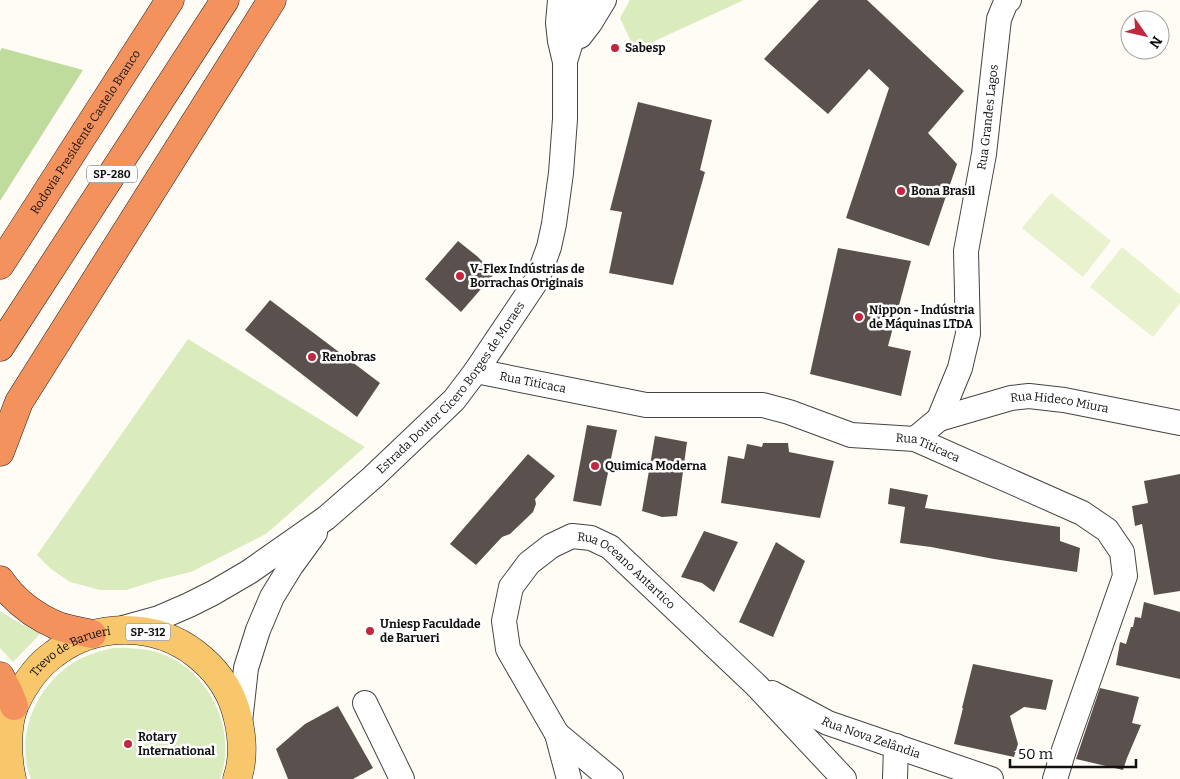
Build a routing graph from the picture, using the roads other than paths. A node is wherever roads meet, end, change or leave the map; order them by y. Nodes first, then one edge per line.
1 (170, 0) edge
2 (225, 0) edge
3 (272, 0) edge
4 (560, 0) edge
5 (584, 0) edge
6 (604, 0) edge
7 (1004, 10) edge
8 (567, 55) junction
9 (0, 265) edge
10 (0, 348) edge
11 (476, 371) junction
12 (19, 402) junction
13 (939, 419) junction
14 (1180, 423) edge
15 (0, 432) edge
16 (915, 438) junction
17 (0, 452) edge
18 (326, 518) junction
19 (0, 580) edge
20 (105, 632) junction
21 (756, 685) junction
22 (365, 703) dead end
23 (5, 710) edge
24 (240, 722) junction
25 (557, 734) junction
26 (896, 746) junction
27 (242, 752) junction
28 (12, 779) edge
29 (237, 779) edge
30 (252, 779) edge
31 (402, 779) edge
32 (569, 779) edge
33 (611, 779) edge
34 (844, 779) edge
35 (895, 779) edge
36 (991, 779) edge
37 (1055, 779) edge

1 - 9 highway, Rodovia Presidente Castelo Branco
2 - 10 highway, SP-280
3 - 12 highway
4 - 8 street, Estrada Doutor Cícero Borges de Moraes
5 - 8 street, Estrada Doutor Cícero Borges de Moraes
6 - 8 street
7 - 13 street, Rua Grandes Lagos
8 - 11 street, Estrada Doutor Cícero Borges de Moraes
11 - 16 street, Rua Titicaca
11 - 18 street, Estrada Doutor Cícero Borges de Moraes
12 - 15 highway
12 - 17 highway
13 - 14 street, Rua Hideco Miura
13 - 16 street, Rua Grandes Lagos
16 - 37 street, Rua Titicaca
18 - 20 street, Estrada Doutor Cícero Borges de Moraes
18 - 24 street, Estrada Doutor Cícero Borges de Moraes
19 - 20 highway
20 - 23 main road, Trevo de Barueri / SP-312
20 - 24 main road, Trevo de Barueri / SP-312
21 - 25 street, Rua Oceano Antartico
21 - 26 street, Rua Nova Zelândia
21 - 34 street
22 - 31 street
23 - 28 main road, Trevo de Barueri
24 - 27 main road, Trevo de Barueri / SP-312
25 - 32 street, Rua Oceano Antartico
25 - 33 street
26 - 35 street
26 - 36 street, Rua Nova Zelândia
27 - 29 main road, Trevo de Barueri
27 - 30 main road, SP-312

